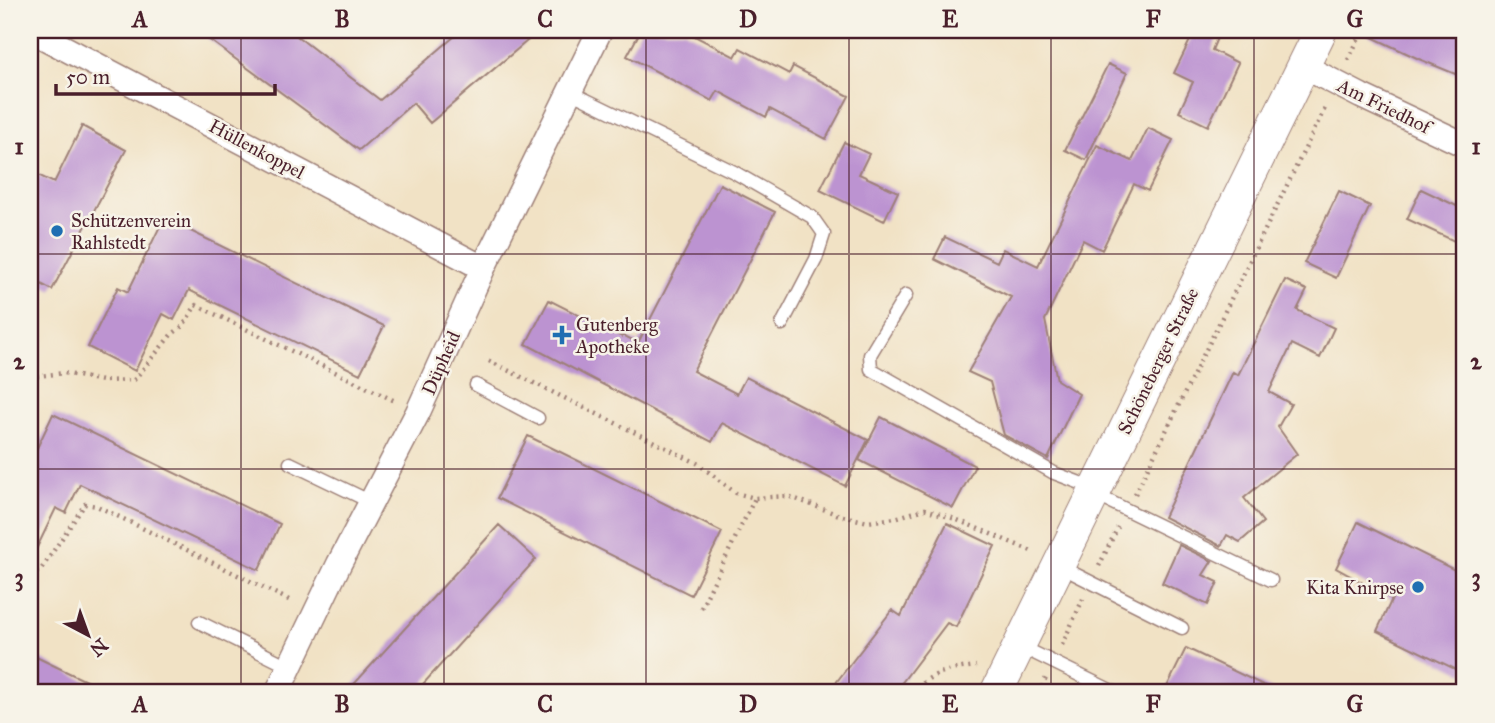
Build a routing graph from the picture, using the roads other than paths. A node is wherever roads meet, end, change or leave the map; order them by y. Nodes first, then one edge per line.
1 (30, 30) edge
2 (600, 30) edge
3 (1321, 30) edge
4 (1303, 66) junction
5 (570, 92) junction
6 (1465, 145) edge
7 (484, 268) junction
8 (906, 295) dead end
9 (782, 324) dead end
10 (476, 386) dead end
11 (538, 418) dead end
12 (290, 463) dead end
13 (1095, 491) junction
14 (371, 502) junction
15 (1059, 564) junction
16 (1271, 580) dead end
17 (199, 622) dead end
18 (1182, 628) dead end
19 (1020, 646) junction
20 (290, 667) junction
21 (277, 693) edge
22 (996, 693) edge
23 (1116, 693) edge

1 - 7 street, Hüllenkoppel
2 - 5 street, Düpheid
3 - 4 street, Schöneberger Straße
4 - 6 street, Am Friedhof
4 - 13 street, Schöneberger Straße
5 - 7 street, Düpheid
5 - 9 lane
7 - 14 street, Düpheid
8 - 13 lane
10 - 11 lane
12 - 14 lane
13 - 15 street, Schöneberger Straße
13 - 16 lane
14 - 20 street, Düpheid
15 - 18 lane
15 - 19 street, Schöneberger Straße
17 - 20 lane
19 - 22 street, Schöneberger Straße
19 - 23 lane
20 - 21 street, Düpheid

